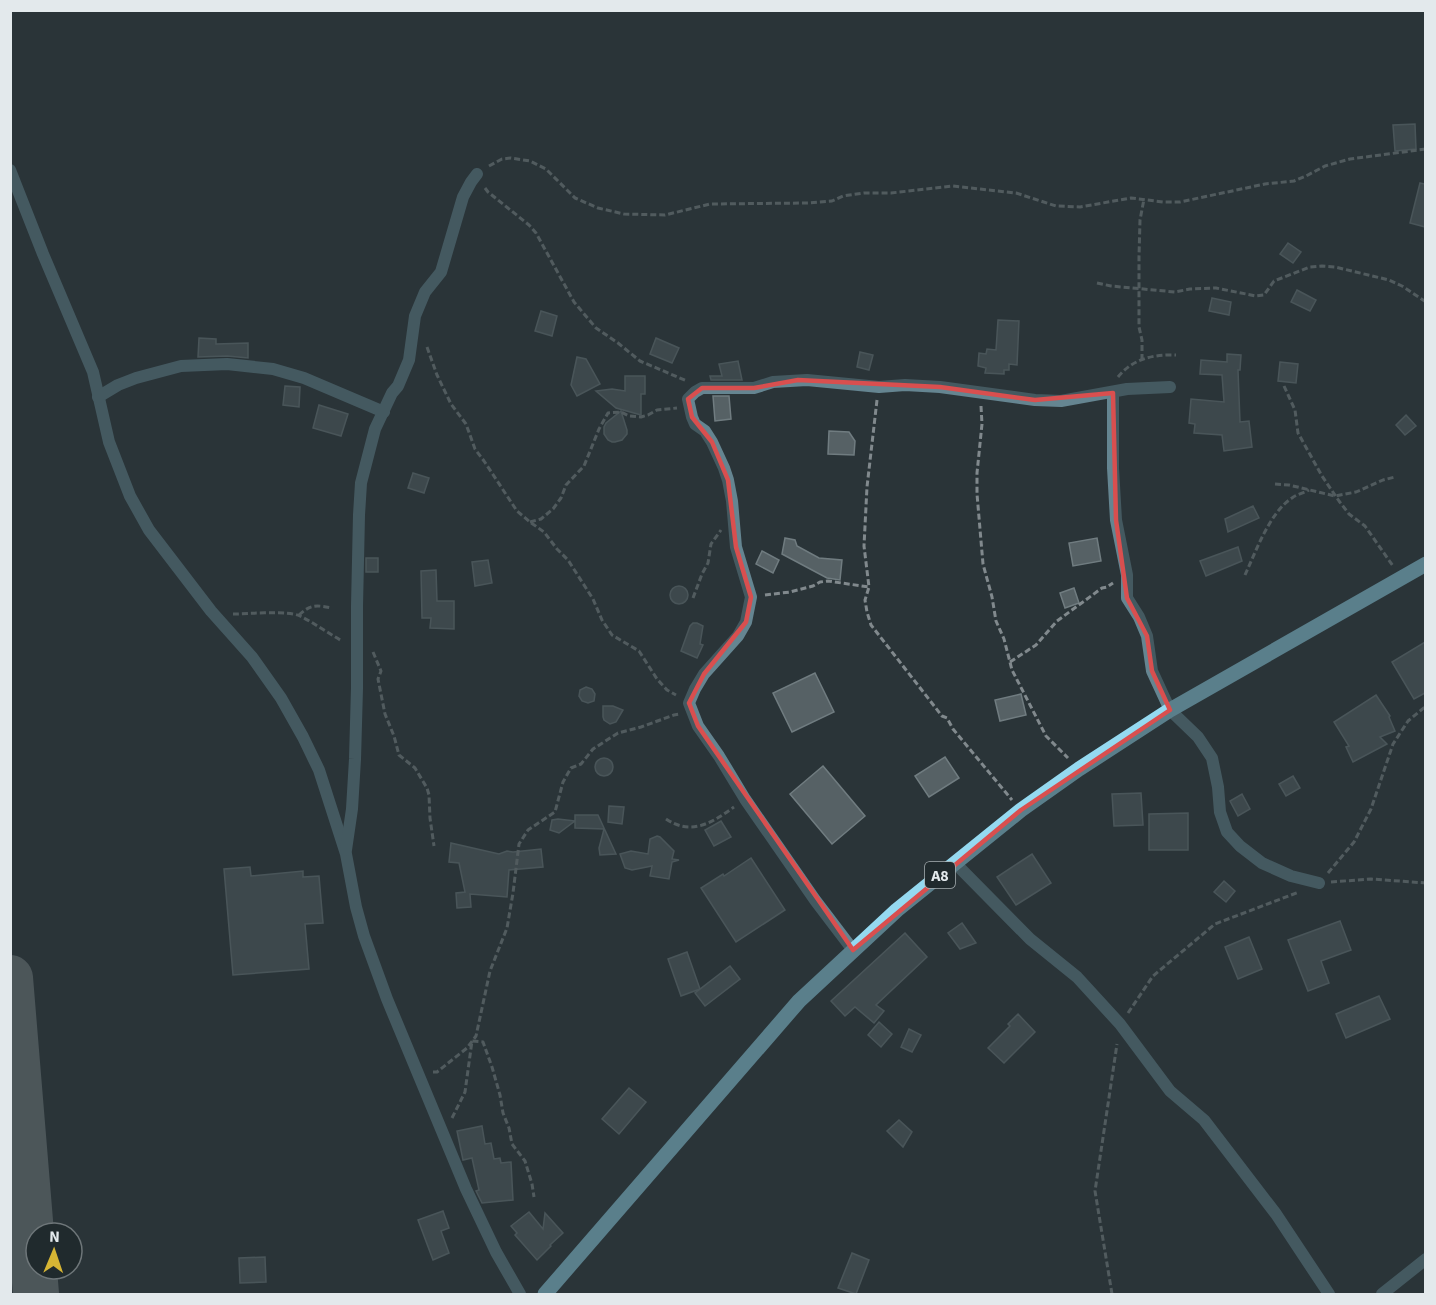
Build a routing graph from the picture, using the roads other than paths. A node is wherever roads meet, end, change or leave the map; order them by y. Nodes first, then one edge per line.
1 (10, 170) edge
2 (477, 174) road end
3 (1170, 387) dead end
4 (1113, 393) junction
5 (99, 397) junction
6 (384, 412) junction
7 (1425, 564) edge
8 (1170, 711) junction
9 (346, 854) junction
10 (955, 863) junction
11 (1319, 883) road end
12 (853, 950) junction
13 (1425, 1259) edge
14 (520, 1294) edge
15 (545, 1294) edge
16 (1329, 1294) edge
17 (1383, 1294) edge

1 - 5 street
2 - 6 street
3 - 4 street
4 - 8 street
4 - 12 street
5 - 6 street
5 - 9 street
6 - 9 street
7 - 8 main road, A8
8 - 10 main road, A8
8 - 11 street
9 - 14 street
10 - 12 main road, A8
10 - 16 street
12 - 15 main road, A8
13 - 17 street

